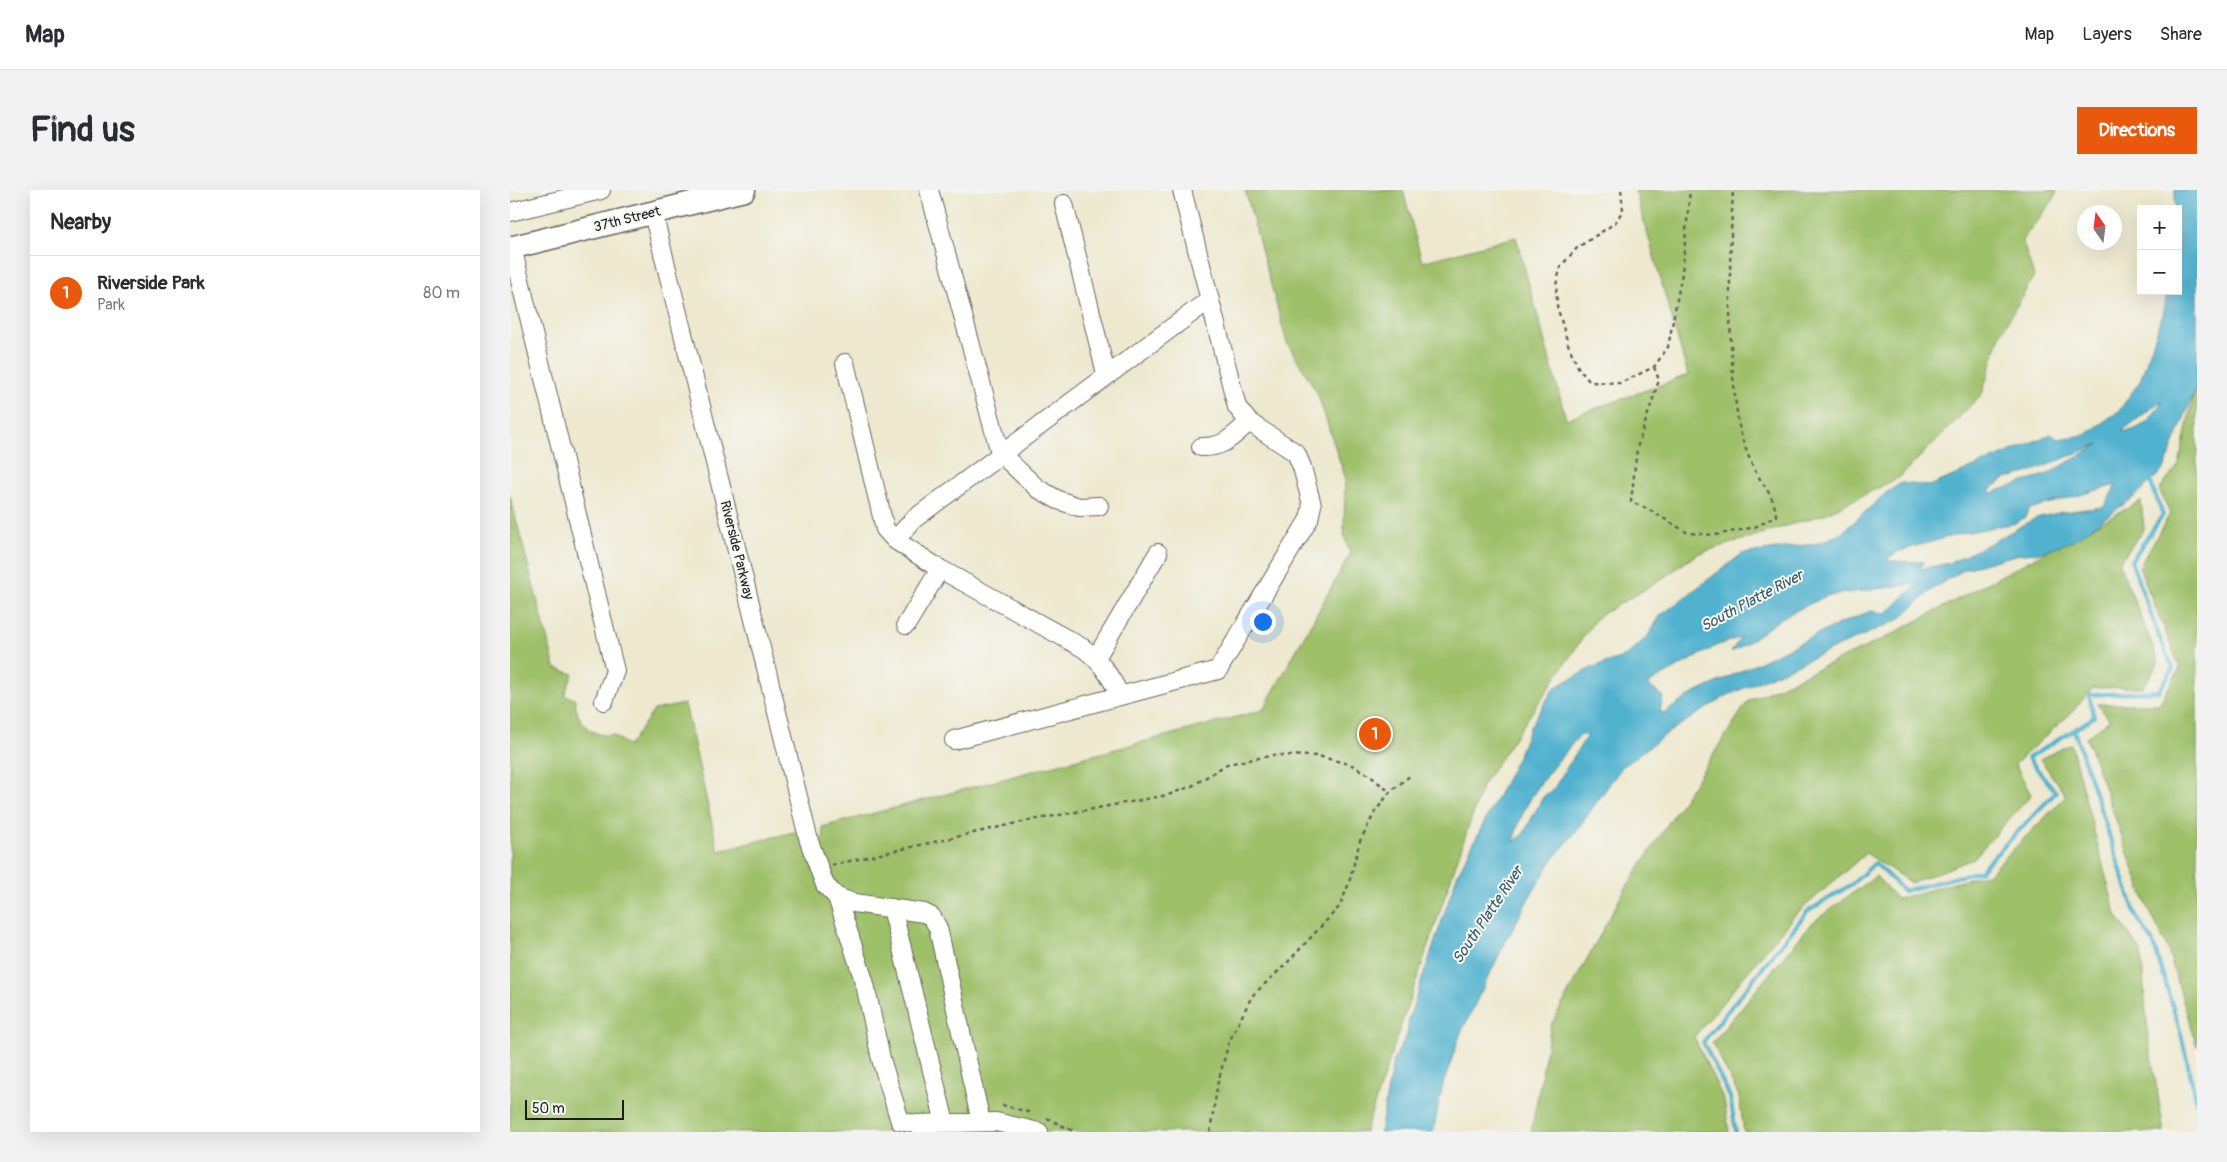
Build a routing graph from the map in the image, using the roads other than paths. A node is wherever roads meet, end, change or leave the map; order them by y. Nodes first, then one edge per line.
1 (601, 190) edge
2 (744, 190) edge
3 (929, 190) edge
4 (1182, 190) edge
5 (553, 196) edge
6 (1064, 204) dead end
7 (510, 212) edge
8 (653, 213) junction
9 (511, 248) edge
10 (1209, 300) junction
11 (844, 362) dead end
12 (1106, 374) junction
13 (1249, 422) junction
14 (1201, 447) dead end
15 (1000, 454) junction
16 (1099, 506) dead end
17 (895, 540) junction
18 (1158, 553) dead end
19 (940, 569) junction
20 (906, 625) dead end
21 (1096, 658) junction
22 (1120, 695) junction
23 (604, 701) dead end
24 (954, 740) dead end
25 (831, 891) junction
26 (892, 908) junction
27 (980, 1122) junction
28 (945, 1123) junction
29 (1039, 1132) edge

1 - 5 street
2 - 8 main road, 37th Street
3 - 15 street
4 - 10 street
5 - 7 street
6 - 12 street
8 - 9 main road, 37th Street
8 - 25 street, Riverside Parkway
9 - 23 street
10 - 12 street
10 - 13 street
11 - 17 street
12 - 15 street
13 - 14 street
13 - 22 street
15 - 16 street
15 - 17 street
17 - 19 street
18 - 21 street
19 - 20 street
19 - 21 street
21 - 22 street
22 - 24 street
25 - 26 street
25 - 28 street, Riverside Parkway
26 - 27 street
26 - 28 street
27 - 28 street
27 - 29 street

